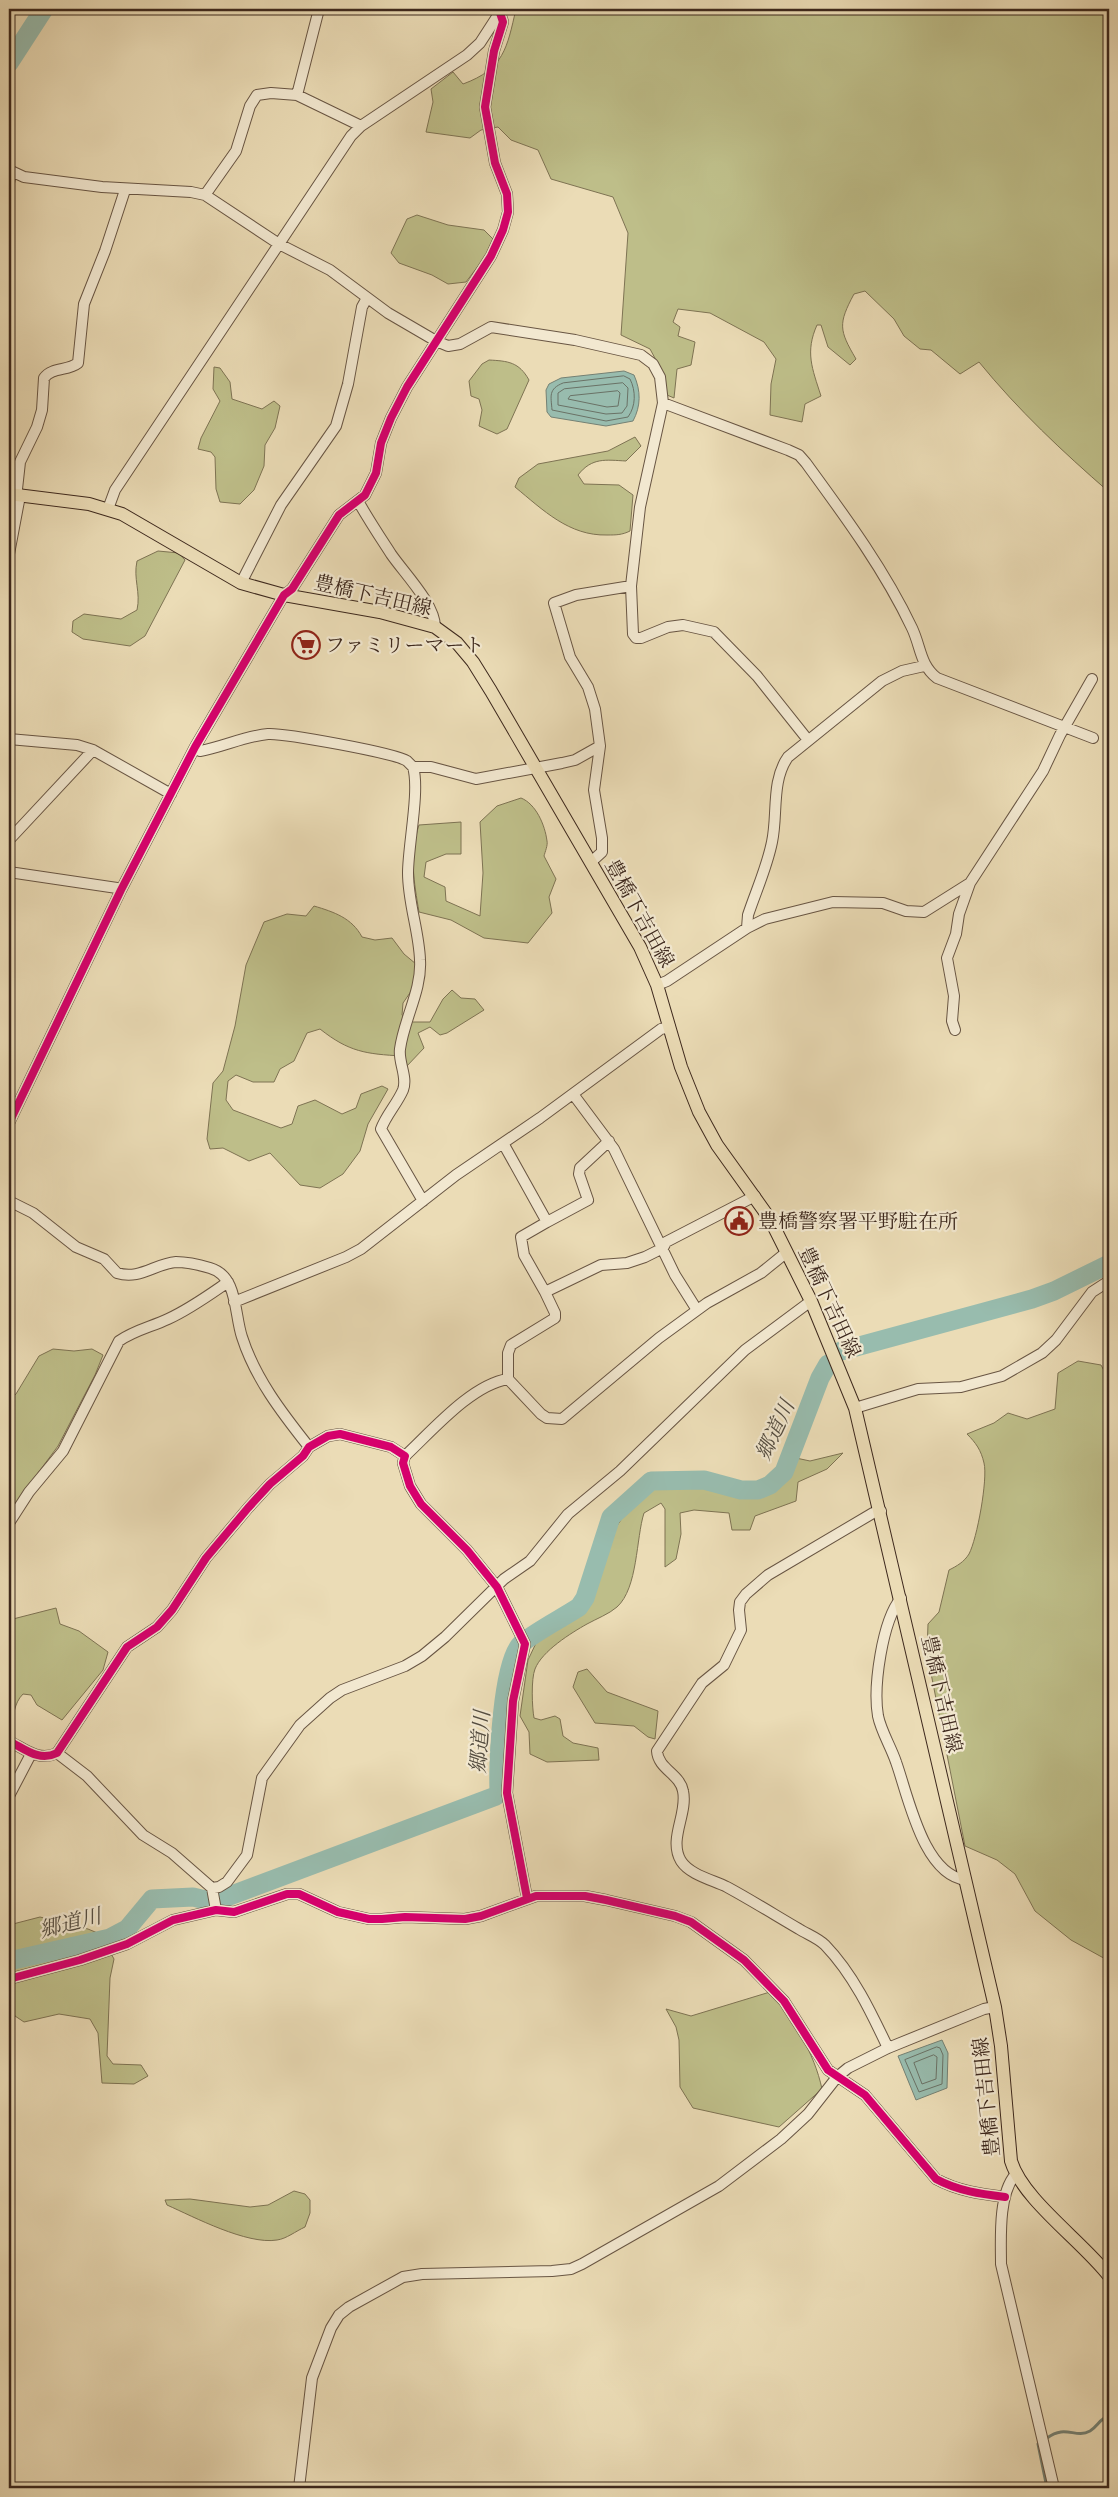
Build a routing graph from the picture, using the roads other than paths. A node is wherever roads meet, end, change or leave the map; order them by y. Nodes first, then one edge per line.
1 (319, 9) edge
2 (501, 11) edge
3 (297, 95) junction
4 (360, 126) junction
5 (10, 175) edge
6 (125, 190) junction
7 (205, 195) junction
8 (279, 244) junction
9 (367, 298) junction
10 (436, 341) junction
11 (663, 403) junction
12 (13, 495) edge
13 (358, 501) junction
14 (108, 509) junction
15 (9, 554) edge
16 (241, 583) junction
17 (631, 586) junction
18 (284, 595) junction
19 (435, 627) junction
20 (924, 666) junction
21 (1092, 679) dead end
22 (1065, 729) junction
23 (1093, 738) dead end
24 (9, 740) edge
25 (808, 740) junction
26 (600, 746) junction
27 (195, 747) junction
28 (93, 750) junction
29 (413, 767) junction
30 (537, 768) junction
31 (171, 794) junction
32 (9, 840) edge
33 (591, 862) junction
34 (9, 872) edge
35 (970, 882) junction
36 (121, 890) junction
37 (747, 928) junction
38 (657, 984) junction
39 (670, 1027) junction
40 (954, 1030) dead end
41 (573, 1094) junction
42 (9, 1123) edge
43 (609, 1141) junction
44 (503, 1143) junction
45 (754, 1196) junction
46 (9, 1201) edge
47 (423, 1202) junction
48 (547, 1222) junction
49 (663, 1248) junction
50 (787, 1252) junction
51 (1109, 1281) edge
52 (228, 1282) junction
53 (545, 1292) junction
54 (234, 1302) junction
55 (811, 1302) junction
56 (697, 1310) junction
57 (508, 1379) junction
58 (855, 1408) junction
59 (309, 1447) junction
60 (405, 1456) junction
61 (881, 1511) junction
62 (9, 1523) edge
63 (497, 1587) junction
64 (901, 1598) junction
65 (9, 1741) edge
66 (31, 1754) junction
67 (57, 1754) junction
68 (9, 1796) edge
69 (966, 1880) junction
70 (212, 1890) junction
71 (527, 1898) junction
72 (215, 1907) junction
73 (9, 1979) edge
74 (995, 2007) junction
75 (888, 2048) junction
76 (837, 2077) junction
77 (1015, 2175) junction
78 (1005, 2197) junction
79 (1109, 2276) edge
80 (299, 2488) edge
81 (1054, 2488) edge

1 - 3 street
2 - 4 street
2 - 10 street
3 - 4 street
3 - 7 street
4 - 8 street
5 - 6 street
6 - 7 street
6 - 12 street
7 - 8 street
8 - 9 street
8 - 14 street
9 - 10 street
9 - 16 street
10 - 11 street
10 - 13 street
11 - 17 street
11 - 20 street
12 - 14 main road, 豊橋下吉田線
12 - 15 street
13 - 18 street
13 - 19 street
14 - 16 main road, 豊橋下吉田線
16 - 18 main road, 豊橋下吉田線
17 - 25 street
17 - 26 street
18 - 19 main road, 豊橋下吉田線
18 - 27 street
19 - 30 main road, 豊橋下吉田線
20 - 22 street
20 - 25 street
21 - 22 street
22 - 23 street
22 - 35 street
24 - 28 street
25 - 37 street
26 - 30 street
26 - 33 street
27 - 29 street
27 - 31 street
28 - 31 street
28 - 32 street
29 - 30 street
29 - 47 street
30 - 33 main road, 豊橋下吉田線
31 - 36 street
33 - 38 main road, 豊橋下吉田線
34 - 36 street
35 - 37 street
35 - 40 street
36 - 42 street
37 - 38 street
38 - 39 main road, 豊橋下吉田線
39 - 41 street
39 - 45 main road, 豊橋下吉田線
41 - 43 street
41 - 44 street
43 - 48 street
43 - 49 street
44 - 47 street
44 - 48 street
45 - 49 street
45 - 50 main road, 豊橋下吉田線
46 - 52 street
47 - 54 street
48 - 53 street
49 - 53 street
49 - 56 street
50 - 55 main road, 豊橋下吉田線
50 - 56 street
51 - 58 street
52 - 54 street
52 - 62 street
53 - 57 street
54 - 59 street
55 - 58 main road, 豊橋下吉田線
55 - 63 street
56 - 57 street
57 - 60 street
58 - 61 main road, 豊橋下吉田線
59 - 60 street
59 - 67 street
60 - 63 street
61 - 64 main road, 豊橋下吉田線
61 - 75 street
63 - 70 street
63 - 71 street
64 - 69 main road, 豊橋下吉田線
64 - 69 street
65 - 66 street
66 - 67 street
66 - 68 street
67 - 70 street
69 - 74 main road, 豊橋下吉田線
70 - 72 street
71 - 72 street
71 - 76 street
72 - 73 street
74 - 75 street
74 - 77 main road, 豊橋下吉田線
75 - 76 street
76 - 78 street
76 - 80 street
77 - 78 street
77 - 79 main road, 豊橋下吉田線
78 - 81 street

